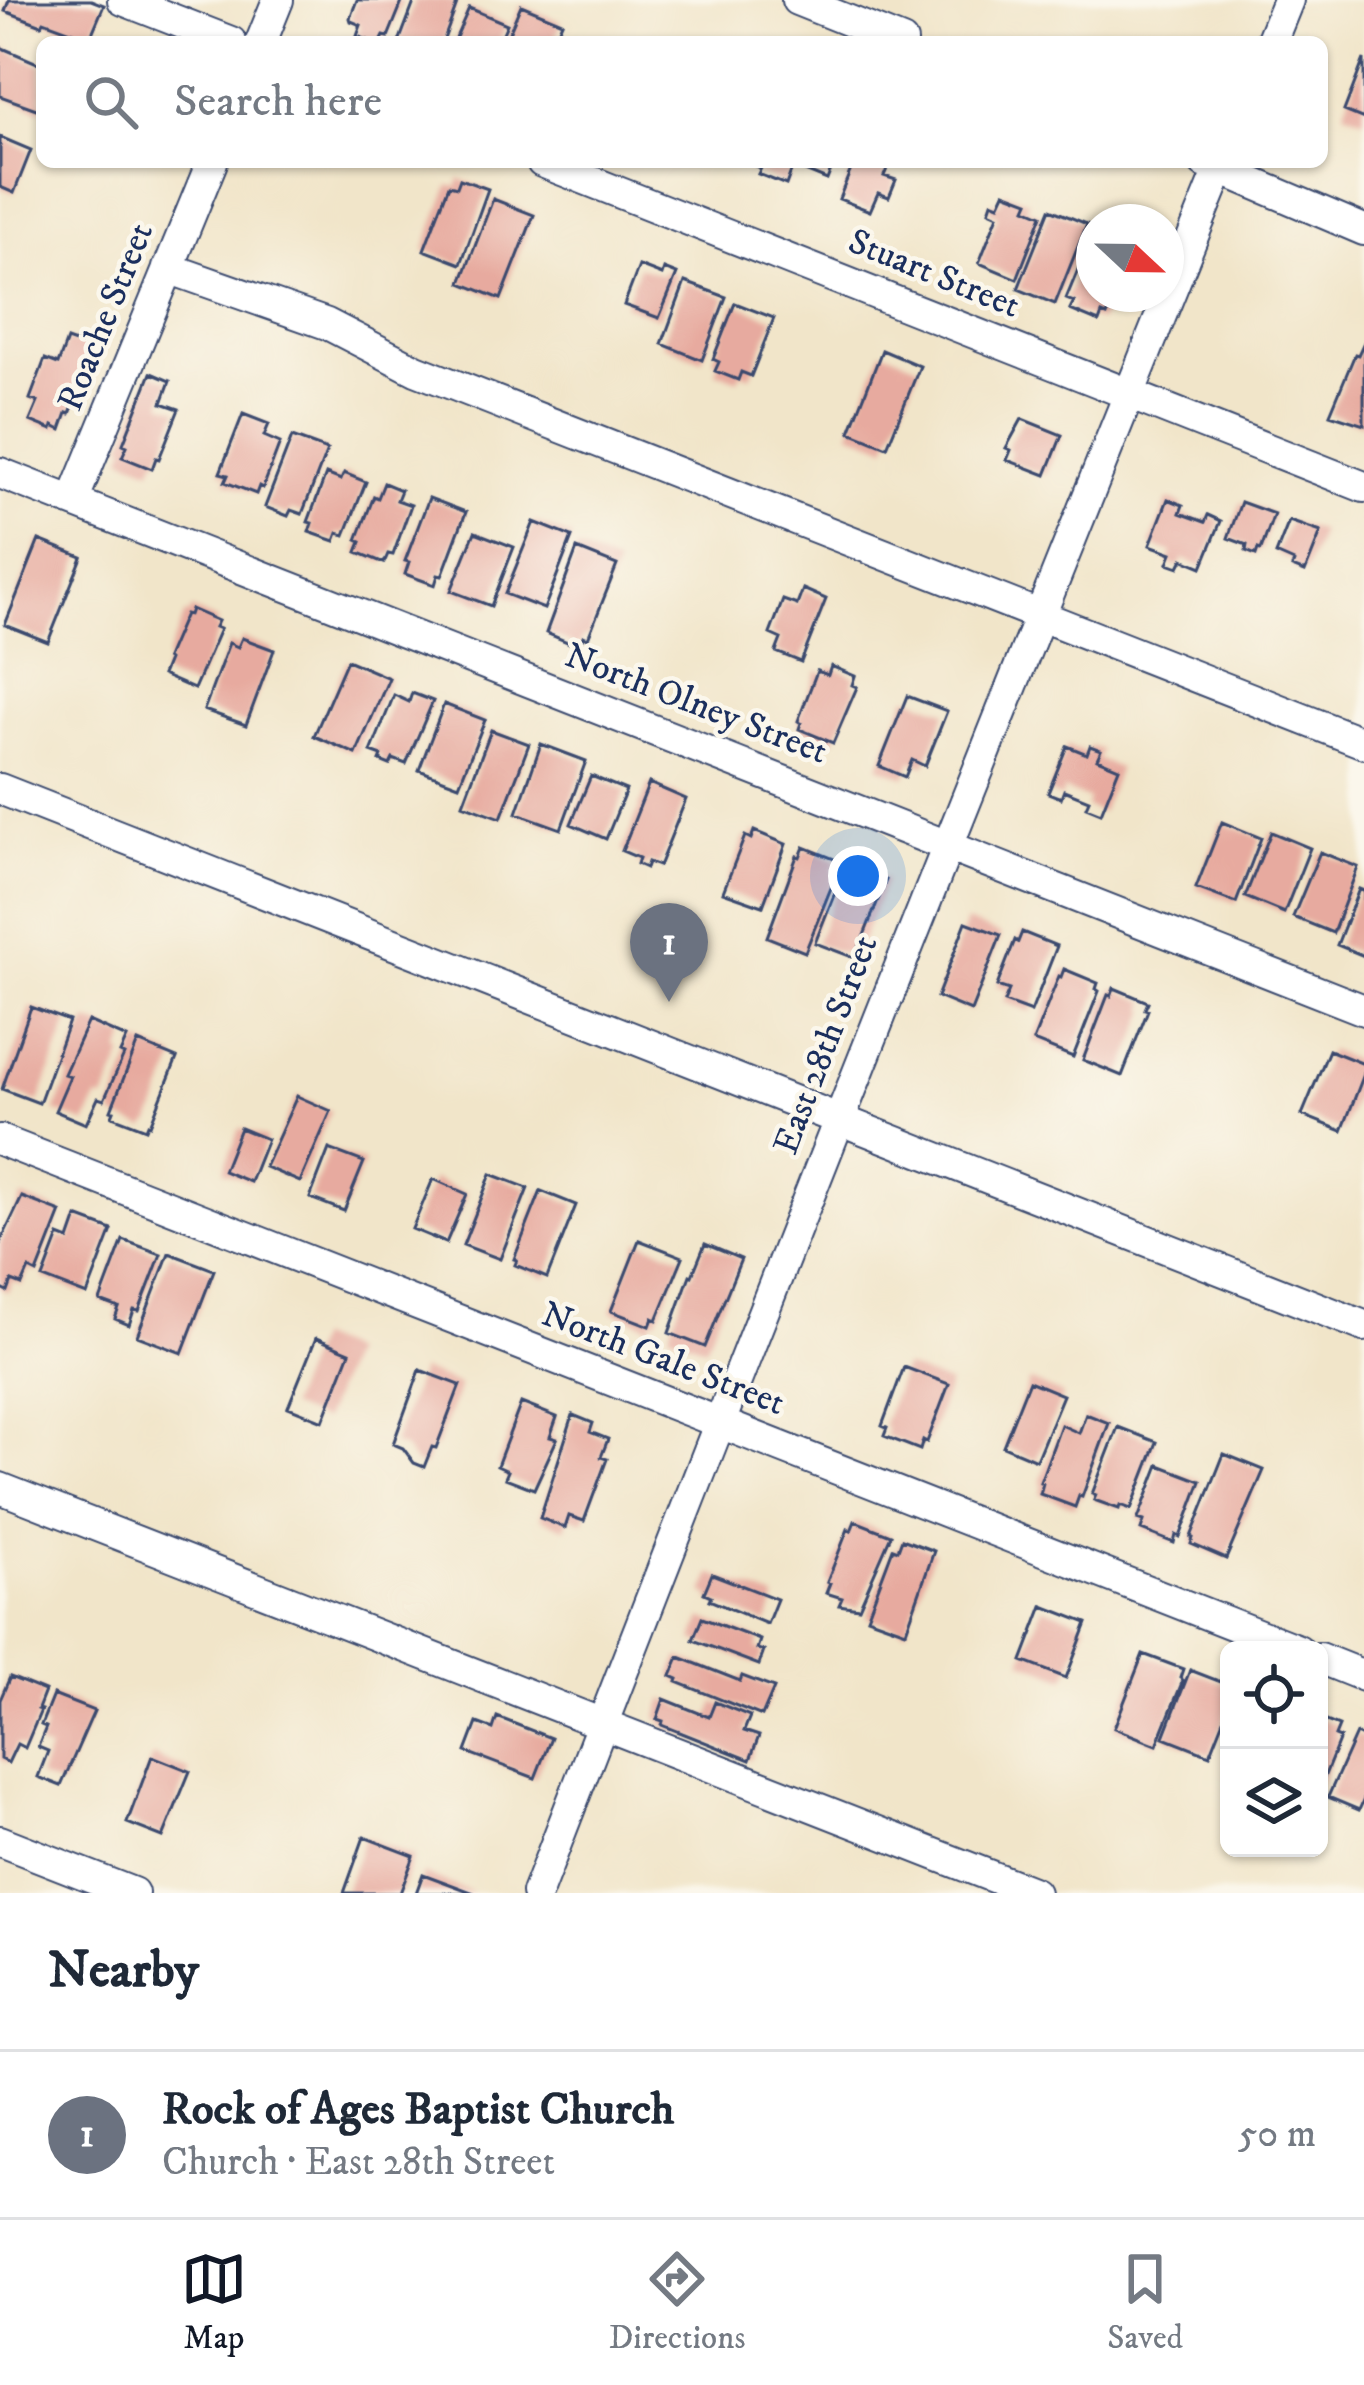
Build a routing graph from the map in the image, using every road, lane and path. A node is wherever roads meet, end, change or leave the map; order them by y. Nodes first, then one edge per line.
1 (124, 0) edge
2 (278, 0) edge
3 (797, 0) edge
4 (1288, 0) edge
5 (216, 36) edge
6 (263, 36) edge
7 (887, 36) edge
8 (1273, 36) edge
9 (210, 168) edge
10 (557, 168) edge
11 (1214, 168) edge
12 (1224, 168) edge
13 (1364, 230) edge
14 (168, 268) junction
15 (1129, 394) junction
16 (0, 473) edge
17 (1364, 487) edge
18 (73, 501) junction
19 (1039, 617) junction
20 (1364, 743) edge
21 (0, 790) edge
22 (946, 845) junction
23 (1364, 1010) edge
24 (839, 1120) junction
25 (0, 1140) edge
26 (1364, 1326) edge
27 (718, 1423) junction
28 (0, 1488) edge
29 (1275, 1641) edge
30 (1328, 1662) edge
31 (1364, 1676) edge
32 (602, 1724) junction
33 (0, 1841) edge
34 (133, 1893) edge
35 (537, 1893) edge
36 (1034, 1893) edge

1 - 5 street
2 - 6 street
3 - 7 street
4 - 8 street
9 - 14 street, Roache Street
10 - 15 street, Stuart Street
11 - 15 street, East 28th Street
12 - 13 street
14 - 18 street, Roache Street
14 - 19 street
15 - 17 street, Stuart Street
15 - 19 street, East 28th Street
16 - 18 street, North Olney Street
18 - 22 street, North Olney Street
19 - 20 street
19 - 22 street, East 28th Street
21 - 24 street
22 - 23 street, North Olney Street
22 - 24 street, East 28th Street
24 - 26 street
24 - 27 street, East 28th Street
25 - 27 street, North Gale Street
27 - 29 street, North Gale Street
27 - 32 street, East 28th Street
28 - 32 street
30 - 31 street
32 - 35 street, East 28th Street
32 - 36 street
33 - 34 street

